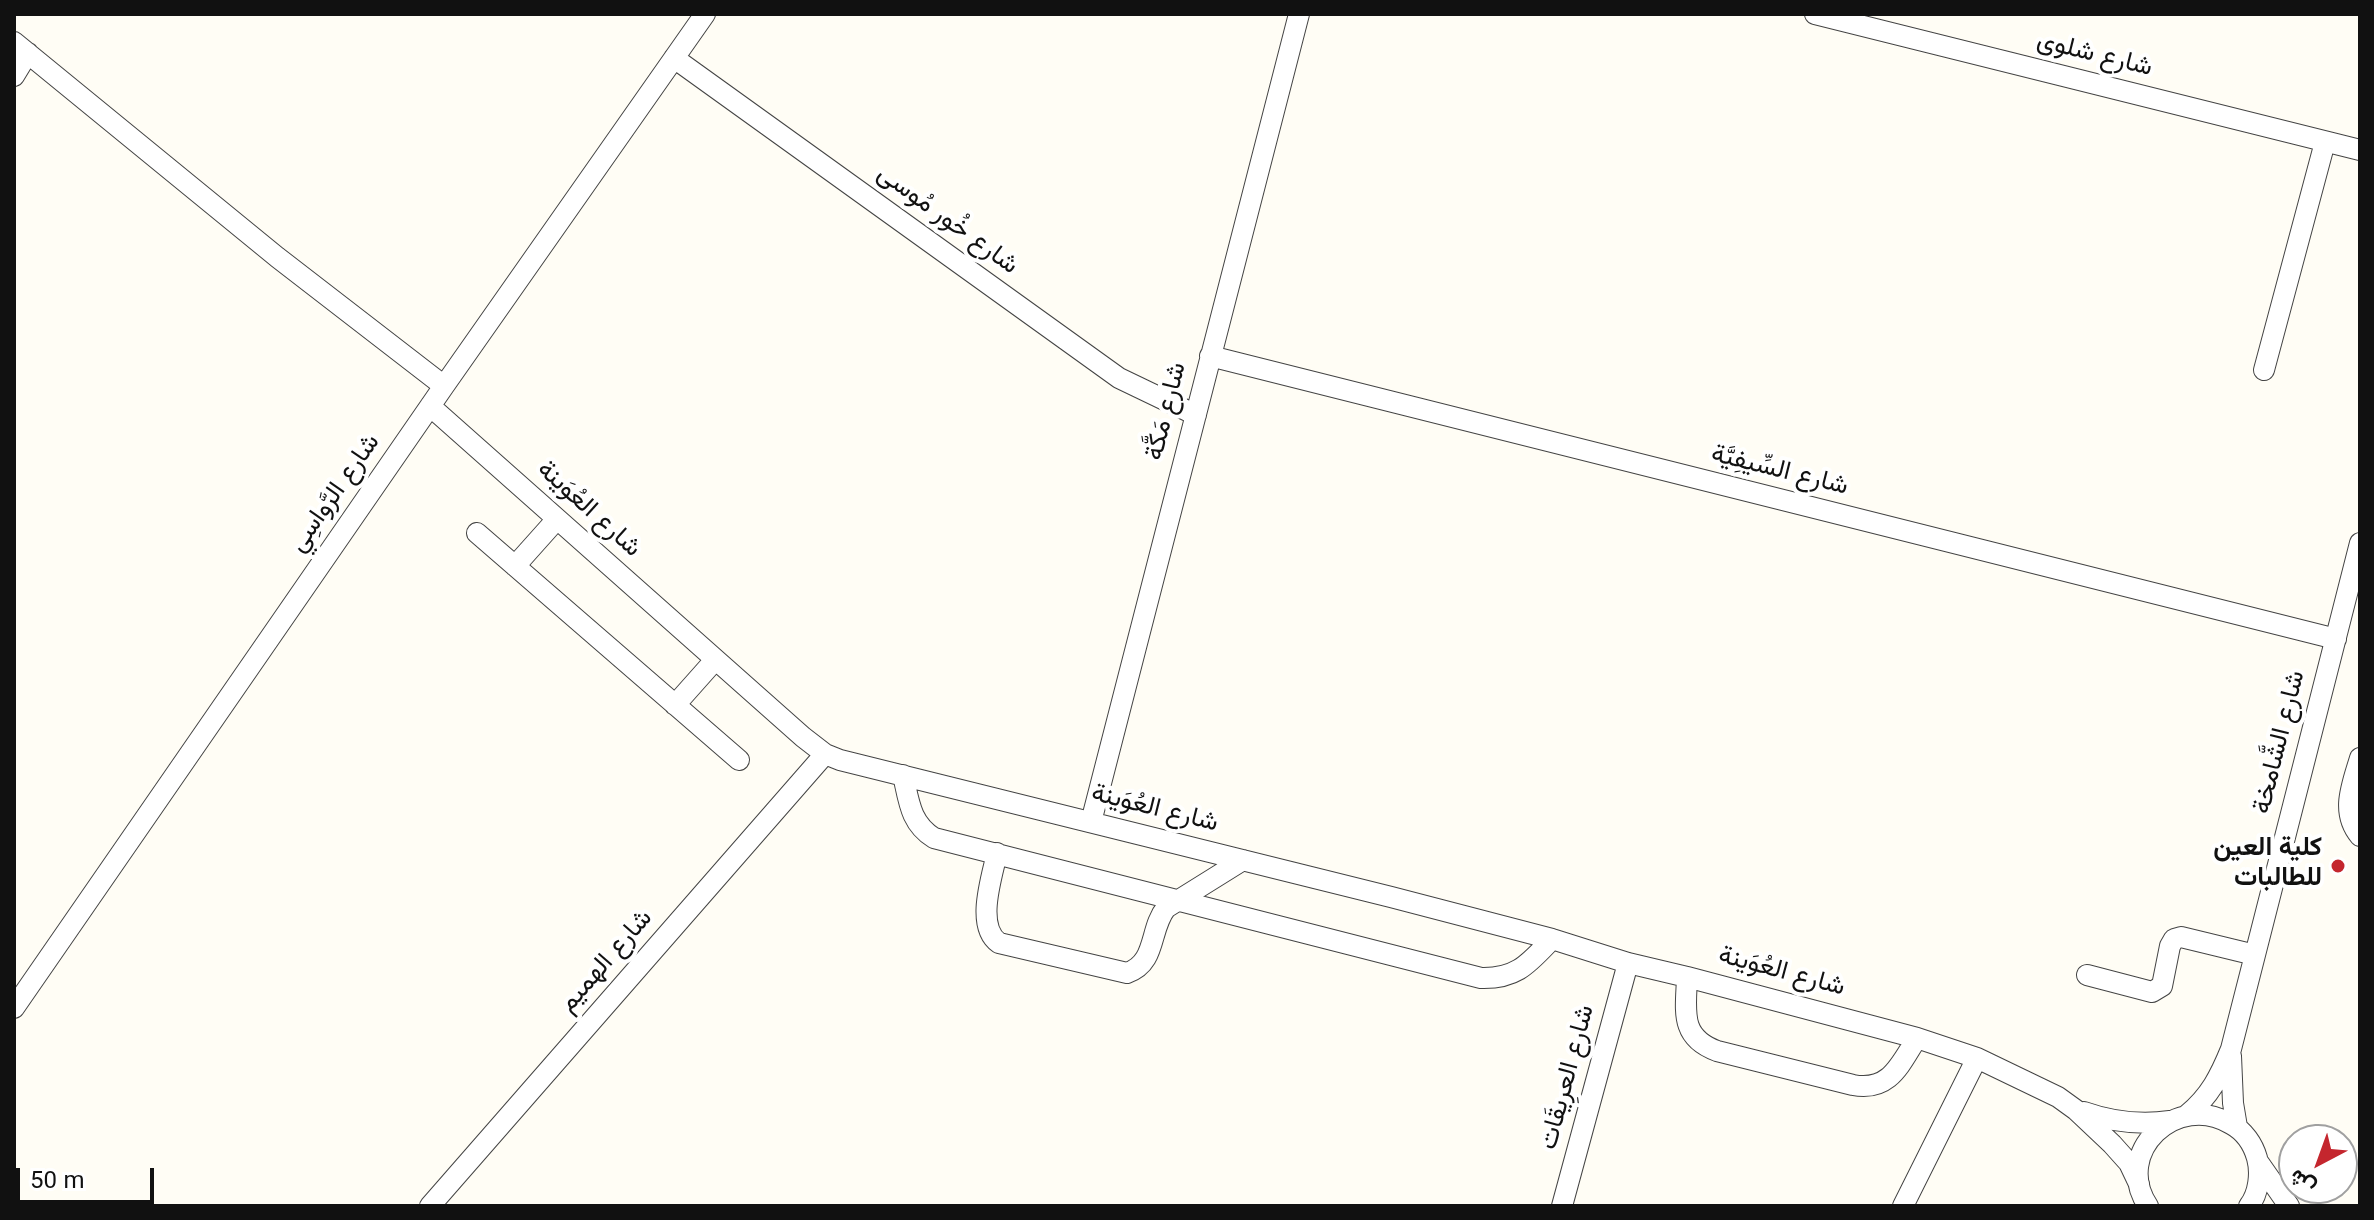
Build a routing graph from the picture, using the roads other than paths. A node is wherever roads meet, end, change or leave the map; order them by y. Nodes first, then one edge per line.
1 (705, 14) edge
2 (1299, 14) edge
3 (1815, 14) edge
4 (21, 48) edge
5 (674, 58) junction
6 (14, 76) edge
7 (2325, 142) junction
8 (2360, 150) edge
9 (1210, 356) junction
10 (2264, 370) dead end
11 (444, 386) junction
12 (430, 406) junction
13 (1196, 415) junction
14 (557, 519) junction
15 (477, 533) dead end
16 (2360, 543) edge
17 (515, 566) junction
18 (2336, 639) junction
19 (715, 660) junction
20 (675, 705) junction
21 (825, 754) junction
22 (2360, 758) edge
23 (739, 760) dead end
24 (903, 775) junction
25 (1091, 822) junction
26 (2360, 836) edge
27 (997, 853) junction
28 (1243, 860) junction
29 (1177, 899) junction
30 (1552, 939) junction
31 (2255, 955) junction
32 (1628, 963) junction
33 (2087, 975) dead end
34 (1687, 977) junction
35 (14, 1008) edge
36 (1917, 1038) junction
37 (2231, 1049) junction
38 (1977, 1058) junction
39 (2076, 1110) junction
40 (2179, 1118) junction
41 (2237, 1127) junction
42 (2258, 1162) junction
43 (2145, 1200) edge
44 (430, 1206) edge
45 (1562, 1206) edge
46 (1903, 1206) edge
47 (2249, 1206) edge
48 (2289, 1206) edge

1 - 5 street, شارع الرَّواسِي
2 - 9 street, شارع مَكَّة
3 - 7 street, شارع شلوى
4 - 6 street
4 - 11 street
5 - 11 street, شارع الرَّواسِي
5 - 13 street, شارع خُور مُوسى
7 - 8 street, شارع شلوى
7 - 10 street
9 - 13 street, شارع مَكَّة
9 - 18 street, شارع السِّيفِيَّة
11 - 12 street, شارع الرَّواسِي
12 - 14 street, شارع العُوَينة
12 - 35 street, شارع الرَّواسِي
13 - 25 street, شارع مَكَّة
14 - 17 street
14 - 19 street, شارع العُوَينة
15 - 17 street
16 - 18 street, شارع الشَّامخة
17 - 20 street
18 - 31 street, شارع الشَّامخة
19 - 20 street
19 - 21 street, شارع العُوَينة
20 - 23 street
21 - 24 street, شارع العُوَينة
21 - 44 street, شارع الهميم
22 - 26 street
24 - 25 street, شارع العُوَينة
24 - 27 street
25 - 28 street, شارع العُوَينة
27 - 29 street
27 - 29 street
28 - 29 street
28 - 30 street, شارع العُوَينة
29 - 30 street
30 - 32 street, شارع العُوَينة
31 - 33 street
31 - 37 street, شارع الشَّامخة
32 - 34 street, شارع العُوَينة
32 - 45 street, شارع العرِيقَات
34 - 36 street, شارع العُوَينة
34 - 36 street
36 - 38 street, شارع العُوَينة
37 - 40 street, شارع الشَّامخة
37 - 41 street, شارع الشَّامخة
38 - 39 street, شارع العُوَينة
38 - 46 street
39 - 40 street, شارع العُوَينة
39 - 43 street, شارع العُوَينة
40 - 41 street, شارع العُوَينة
40 - 43 street, شارع الشَّامخة
41 - 42 street
42 - 47 street
42 - 48 street

